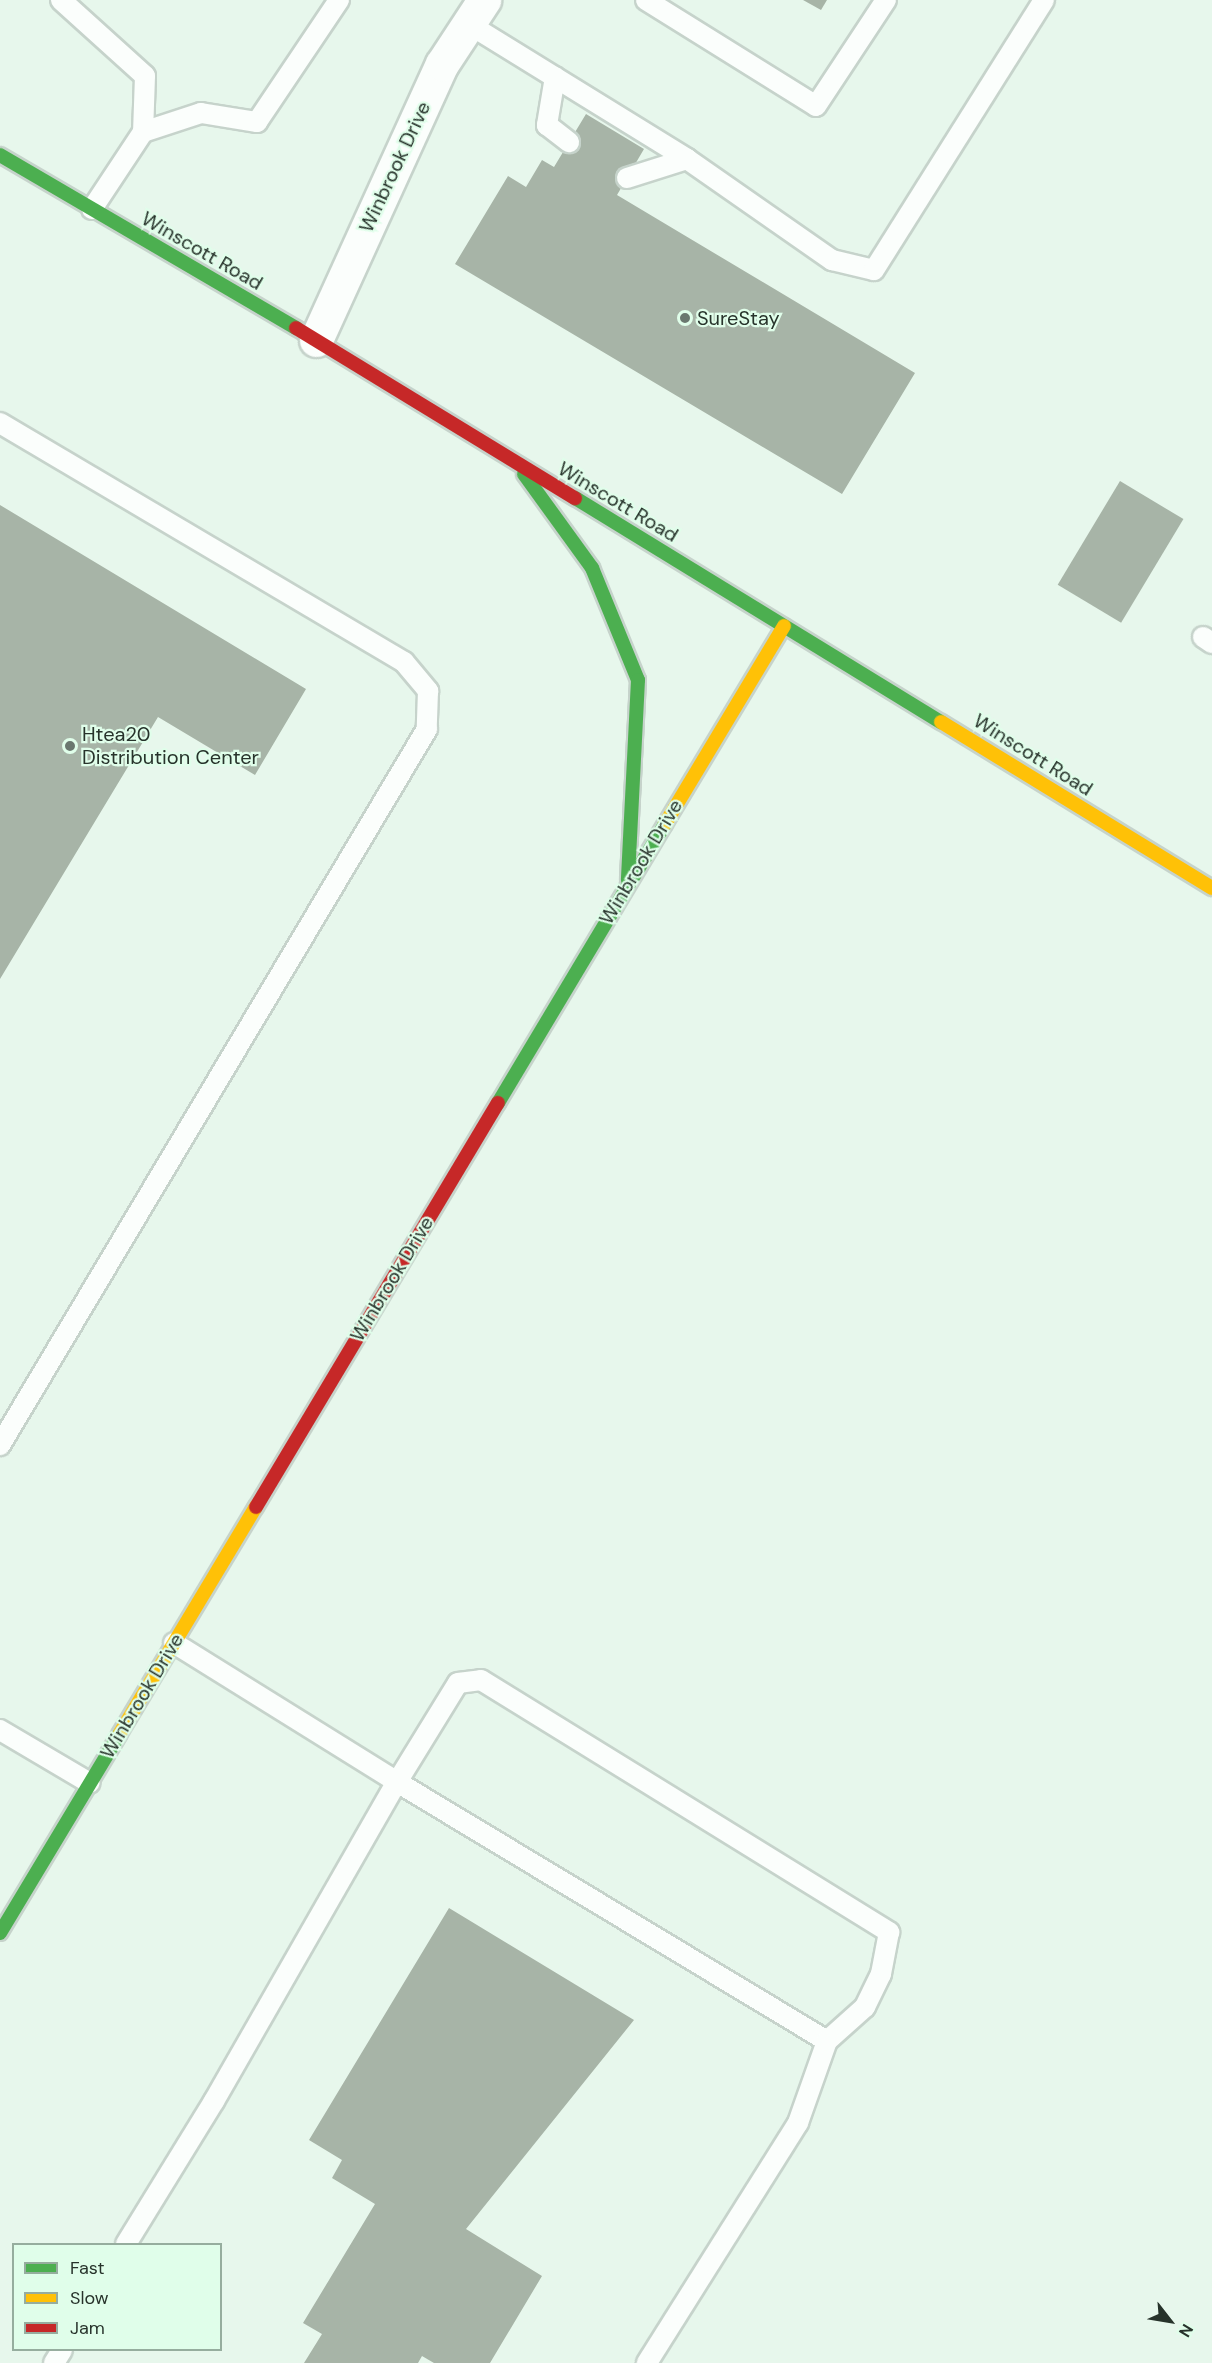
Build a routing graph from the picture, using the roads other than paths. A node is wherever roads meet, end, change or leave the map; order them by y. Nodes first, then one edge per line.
1 (61, 0) edge
2 (339, 0) edge
3 (646, 0) edge
4 (886, 0) edge
5 (1044, 0) edge
6 (475, 11) edge
7 (555, 77) junction
8 (143, 132) junction
9 (569, 142) dead end
10 (0, 144) edge
11 (0, 155) edge
12 (687, 159) junction
13 (0, 166) edge
14 (26, 171) junction
15 (627, 178) dead end
16 (92, 209) junction
17 (316, 340) junction
18 (0, 423) edge
19 (516, 462) junction
20 (784, 626) junction
21 (628, 885) junction
22 (1212, 888) edge
23 (0, 1445) edge
24 (174, 1643) junction
25 (0, 1730) edge
26 (397, 1782) junction
27 (90, 1783) junction
28 (0, 1933) edge
29 (827, 2041) junction
30 (127, 2243) edge
31 (647, 2363) edge

1 - 8 lane
2 - 8 lane
3 - 4 lane
5 - 12 lane
6 - 7 lane
6 - 17 street, Winbrook Drive
7 - 9 lane
7 - 12 lane
8 - 16 lane
10 - 14 main road
11 - 14 main road, Winscott Road
12 - 15 lane
13 - 14 main road
14 - 16 main road, Winscott Road
16 - 17 main road, Winscott Road
17 - 19 main road, Winscott Road
18 - 23 lane
19 - 20 main road, Winscott Road
19 - 21 main road
20 - 21 main road, Winbrook Drive
20 - 22 main road, Winscott Road
21 - 24 main road, Winbrook Drive
24 - 26 lane
24 - 27 main road, Winbrook Drive
25 - 27 lane
26 - 29 lane
26 - 29 lane
26 - 30 lane
27 - 28 main road, Winbrook Drive
29 - 31 lane

